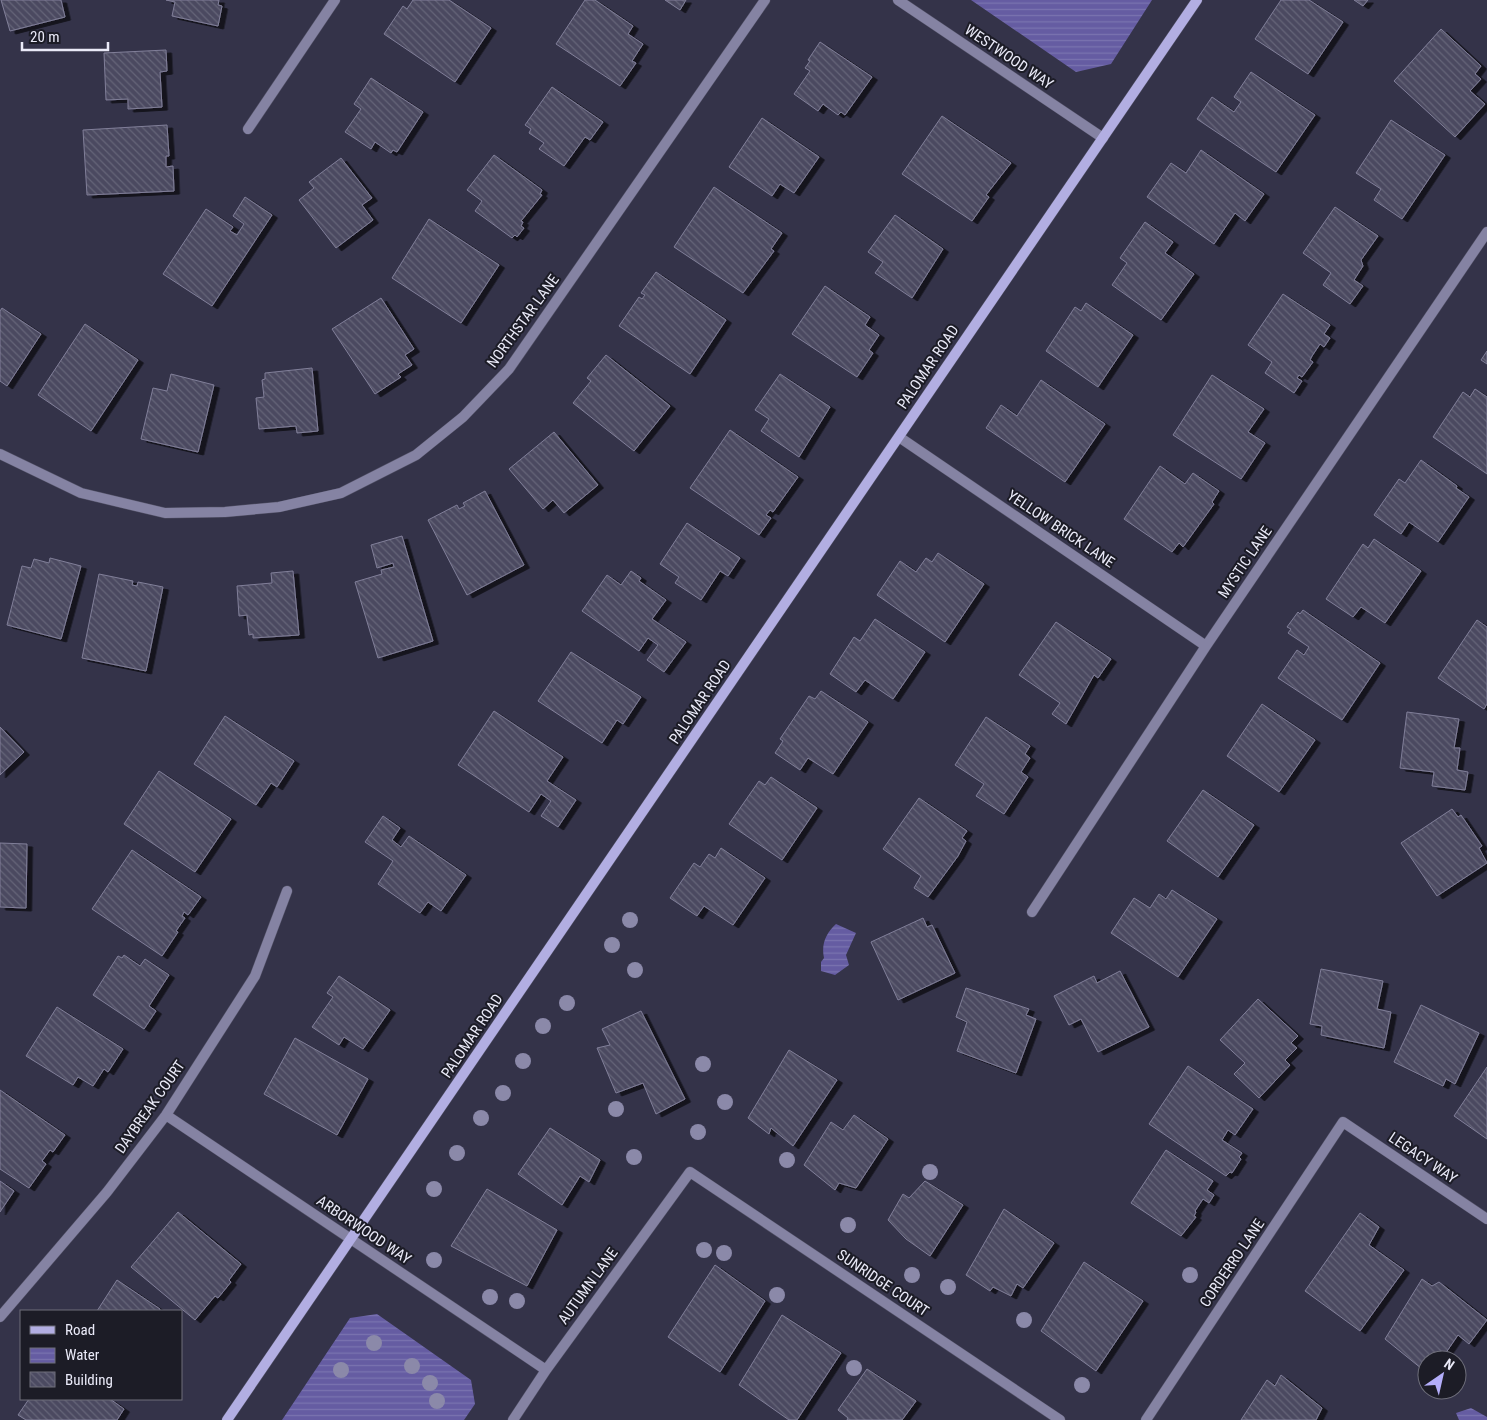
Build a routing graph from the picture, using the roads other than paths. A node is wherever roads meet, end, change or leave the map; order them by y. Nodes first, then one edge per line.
1 (335, 0) edge
2 (764, 0) edge
3 (898, 0) edge
4 (1197, 0) edge
5 (248, 129) dead end
6 (1103, 138) junction
7 (1487, 232) edge
8 (899, 437) junction
9 (0, 454) edge
10 (1206, 646) junction
11 (287, 891) dead end
12 (1032, 912) dead end
13 (166, 1115) junction
14 (1343, 1122) joint
15 (690, 1172) joint
16 (1487, 1219) edge
17 (351, 1239) junction
18 (0, 1317) edge
19 (546, 1370) junction
20 (227, 1420) edge
21 (513, 1420) edge
22 (1060, 1420) edge
23 (1146, 1420) edge

1 - 5 street
2 - 9 street, NORTHSTAR LANE
3 - 6 street, WESTWOOD WAY
4 - 6 street, PALOMAR ROAD
6 - 8 street, PALOMAR ROAD
7 - 10 street, MYSTIC LANE
8 - 10 street, YELLOW BRICK LANE
8 - 17 street, PALOMAR ROAD
10 - 12 street, MYSTIC LANE
11 - 13 street, DAYBREAK COURT
13 - 17 street, ARBORWOOD WAY
13 - 18 street, DAYBREAK COURT
14 - 16 street, LEGACY WAY
14 - 23 street, CORDERRO LANE
15 - 19 street, AUTUMN LANE
15 - 22 street, SUNRIDGE COURT
17 - 19 street, ARBORWOOD WAY
17 - 20 street, PALOMAR ROAD
19 - 21 street, AUTUMN LANE

